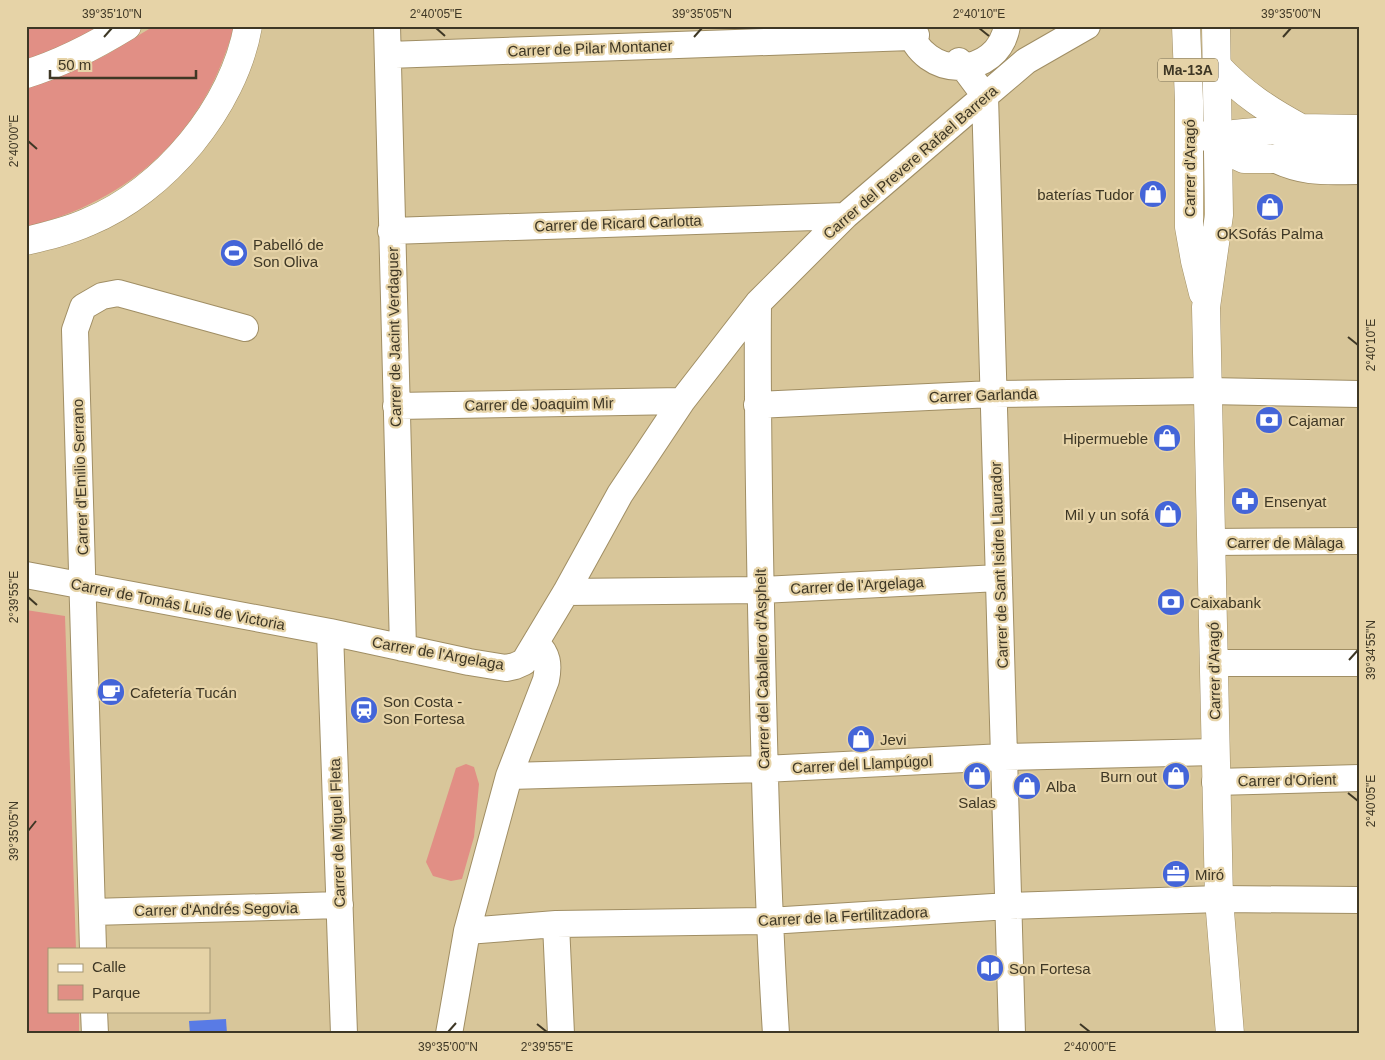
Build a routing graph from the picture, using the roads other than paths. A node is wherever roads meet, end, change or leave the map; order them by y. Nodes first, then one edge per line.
1 (127, 26) edge
2 (248, 26) edge
3 (387, 26) edge
4 (1007, 26) edge
5 (1088, 26) edge
6 (1186, 26) edge
7 (1216, 26) edge
8 (912, 33) edge
9 (388, 55) junction
10 (962, 64) junction
11 (1217, 66) junction
12 (26, 74) edge
13 (985, 96) junction
14 (1190, 114) junction
15 (1301, 128) junction
16 (1359, 129) edge
17 (1218, 144) junction
18 (1359, 152) edge
19 (1244, 158) junction
20 (1274, 159) junction
21 (1359, 171) edge
22 (1189, 177) junction
23 (1219, 186) junction
24 (845, 216) junction
25 (392, 231) junction
26 (26, 241) edge
27 (758, 303) junction
28 (1206, 307) junction
29 (245, 328) dead end
30 (1208, 391) junction
31 (994, 394) junction
32 (1359, 394) edge
33 (682, 401) junction
34 (757, 405) junction
35 (396, 406) junction
36 (1359, 541) edge
37 (1211, 542) junction
38 (26, 575) edge
39 (999, 578) junction
40 (83, 585) junction
41 (761, 590) junction
42 (566, 592) junction
43 (330, 632) junction
44 (536, 643) junction
45 (402, 648) junction
46 (1214, 663) junction
47 (1359, 663) edge
48 (1215, 752) junction
49 (1004, 757) junction
50 (764, 768) junction
51 (509, 776) junction
52 (1359, 778) edge
53 (1215, 782) junction
54 (1219, 899) junction
55 (1359, 900) edge
56 (340, 905) junction
57 (1009, 906) junction
58 (92, 912) junction
59 (769, 921) junction
60 (556, 924) junction
61 (467, 931) junction
62 (93, 948) edge
63 (94, 1012) edge
64 (95, 1034) edge
65 (344, 1034) edge
66 (449, 1034) edge
67 (561, 1034) edge
68 (776, 1034) edge
69 (1012, 1034) edge
70 (1230, 1034) edge

1 - 12 main road
2 - 26 main road
3 - 9 street, Carrer de Jacint Verdaguer
4 - 10 street
5 - 13 street, Carrer del Prevere Rafael Barrera
6 - 14 main road, Carrer d'Aragó / Ma-13A
7 - 11 main road, Carrer d'Aragó
8 - 9 street, Carrer de Pilar Montaner
8 - 10 street
9 - 25 street, Carrer de Jacint Verdaguer
10 - 13 street
11 - 15 main road
11 - 17 main road, Carrer d'Aragó
13 - 24 street, Carrer del Prevere Rafael Barrera
13 - 31 street, Carrer de Sant Isidre Llaurador
14 - 17 main road
14 - 22 main road, Carrer d'Aragó
15 - 16 main road
15 - 17 main road
17 - 19 main road
17 - 22 main road
17 - 23 main road, Carrer d'Aragó
18 - 20 main road
19 - 20 main road
19 - 23 main road
20 - 21 street
22 - 28 main road, Carrer d'Aragó
23 - 28 main road, Carrer d'Aragó
24 - 25 street, Carrer de Ricard Carlotta
24 - 27 street, Carrer del Prevere Rafael Barrera
25 - 35 street, Carrer de Jacint Verdaguer
27 - 33 street, Carrer del Prevere Rafael Barrera
27 - 34 street, Carrer del Caballero d'Asphelt
28 - 30 main road, Carrer d'Aragó
29 - 40 street, Carrer d'Emilio Serrano
30 - 31 street, Carrer Garlanda
30 - 32 street, Carrer Garlanda
30 - 37 main road, Carrer d'Aragó
31 - 34 street, Carrer Garlanda
31 - 39 street, Carrer de Sant Isidre Llaurador
33 - 35 street, Carrer de Joaquim Mir
33 - 42 street, Carrer del Prevere Rafael Barrera
34 - 41 street, Carrer del Caballero d'Asphelt
35 - 45 street, Carrer de Jacint Verdaguer
36 - 37 street, Carrer de Màlaga
37 - 46 main road, Carrer d'Aragó
38 - 40 street, Carrer de Tomás Luis de Victoria
39 - 41 street, Carrer de l'Argelaga
39 - 49 street, Carrer de Sant Isidre Llaurador
40 - 43 street, Carrer de Tomás Luis de Victoria
40 - 58 street, Carrer d'Emilio Serrano
41 - 42 street, Carrer de l'Argelaga
41 - 50 street, Carrer del Caballero d'Asphelt
42 - 44 street, Carrer del Prevere Rafael Barrera
43 - 45 street, Carrer de l'Argelaga
43 - 56 street, Carrer de Miguel Fleta
44 - 45 street, Carrer de l'Argelaga
44 - 51 street
46 - 47 street
46 - 48 main road, Carrer d'Aragó
48 - 49 street, Carrer del Llampúgol
48 - 53 main road, Carrer d'Aragó
49 - 50 street, Carrer del Llampúgol
49 - 57 street, Carrer de Sant Isidre Llaurador
50 - 51 street, Carrer del Llampúgol
50 - 59 street, Carrer del Caballero d'Asphelt
51 - 61 street
52 - 53 street, Carrer d'Orient
53 - 54 main road, Carrer d'Aragó
54 - 55 street, Carrer de la Fertilitzadora
54 - 57 street, Carrer de la Fertilitzadora
54 - 70 main road, Carrer d'Aragó
56 - 58 street, Carrer d'Andrés Segovia
56 - 65 street, Carrer de Miguel Fleta
57 - 59 street, Carrer de la Fertilitzadora
57 - 69 street, Carrer de Sant Isidre Llaurador
58 - 62 street, Carrer d'Emilio Serrano
59 - 60 street, Carrer de la Fertilitzadora
59 - 68 street, Carrer del Caballero d'Asphelt
60 - 61 street, Carrer de la Fertilitzadora
60 - 67 street
61 - 66 street
63 - 64 street

